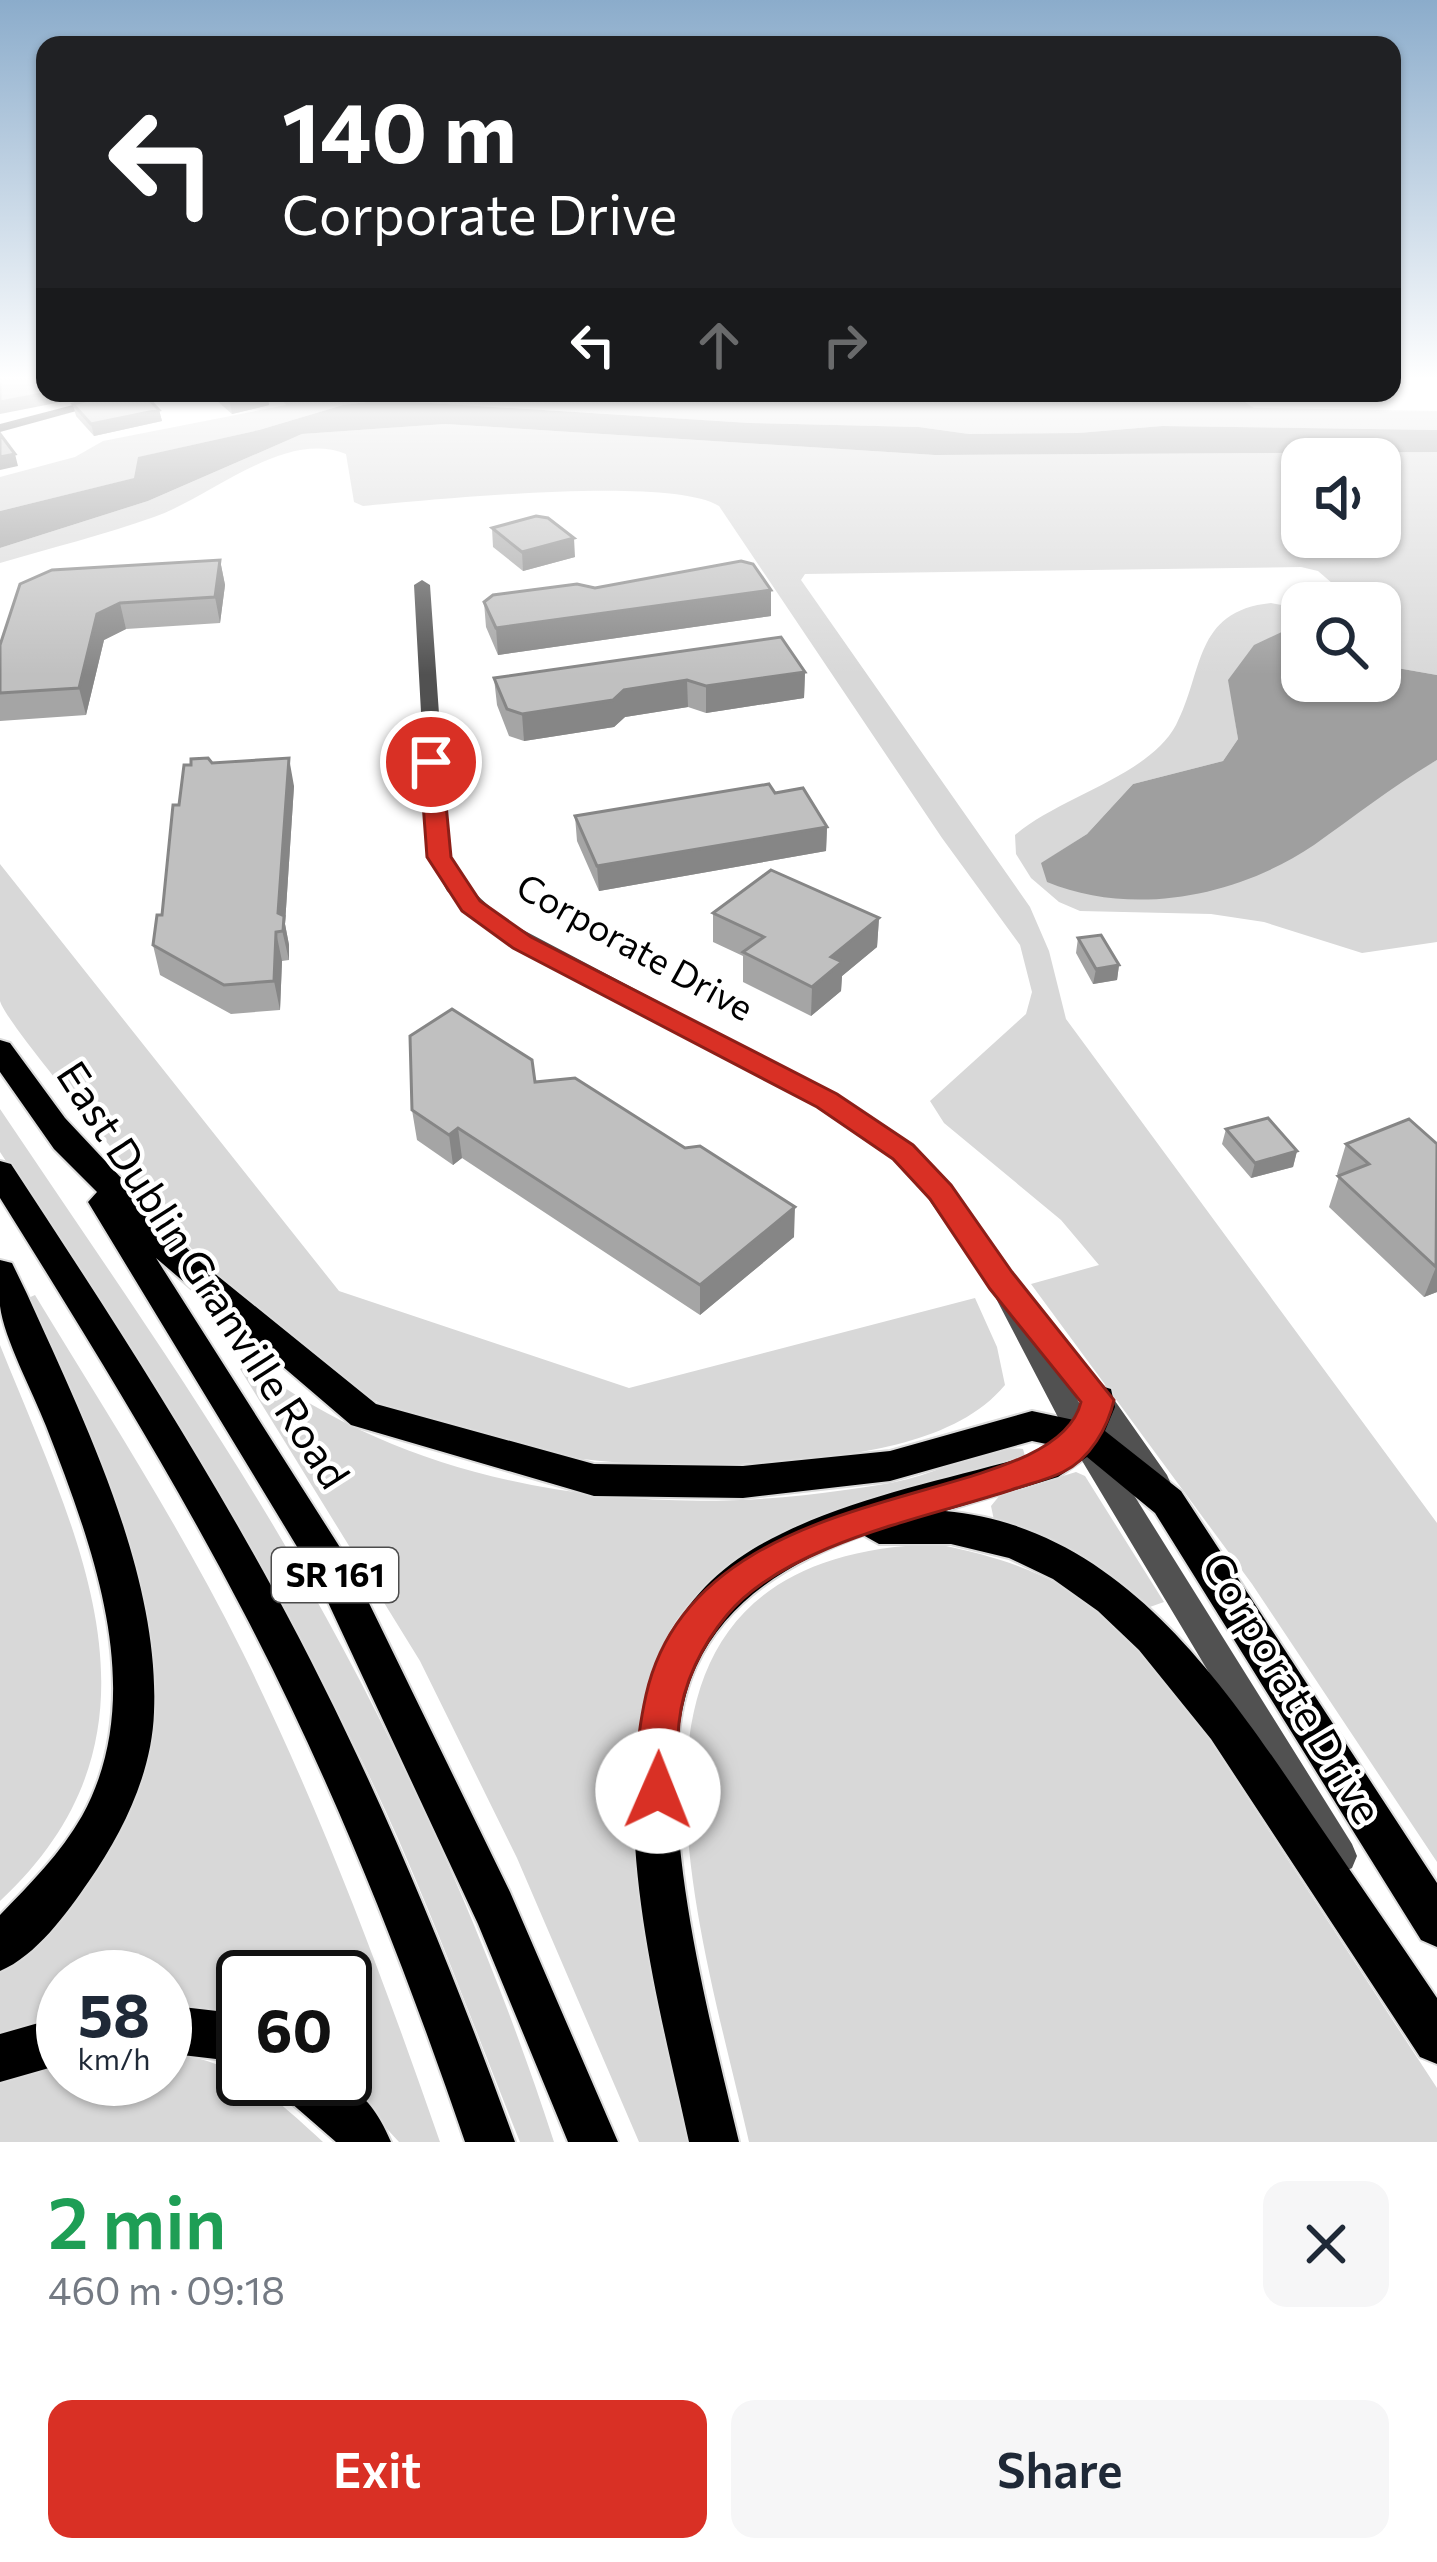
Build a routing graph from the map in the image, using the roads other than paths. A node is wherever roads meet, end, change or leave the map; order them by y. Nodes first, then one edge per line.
1 (422, 585) dead end
2 (0, 1050) edge
3 (56, 1126) junction
4 (0, 1172) edge
5 (0, 1272) edge
6 (1001, 1280) junction
7 (1098, 1400) junction
8 (1082, 1436) junction
9 (1168, 1502) junction
10 (843, 1528) junction
11 (1437, 1924) edge
12 (0, 1948) edge
13 (1437, 2017) edge
14 (1437, 2039) edge
15 (36, 2047) edge
16 (0, 2058) edge
17 (332, 2106) edge
18 (366, 2142) edge
19 (490, 2142) edge
20 (592, 2142) edge
21 (714, 2142) edge

1 - 6 street, Corporate Drive
2 - 3 main road, East Dublin Granville Road / SR 161
3 - 8 main road
3 - 20 main road, East Dublin Granville Road / SR 161
4 - 19 main road, SR 161
5 - 12 main road
6 - 7 street, Corporate Drive
6 - 8 street, Corporate Drive
7 - 8 main road
7 - 9 street, Corporate Drive
8 - 9 main road
8 - 10 main road
8 - 13 street, Corporate Drive
9 - 11 main road, Corporate Drive
10 - 14 main road
10 - 21 main road
15 - 16 main road
17 - 18 main road

